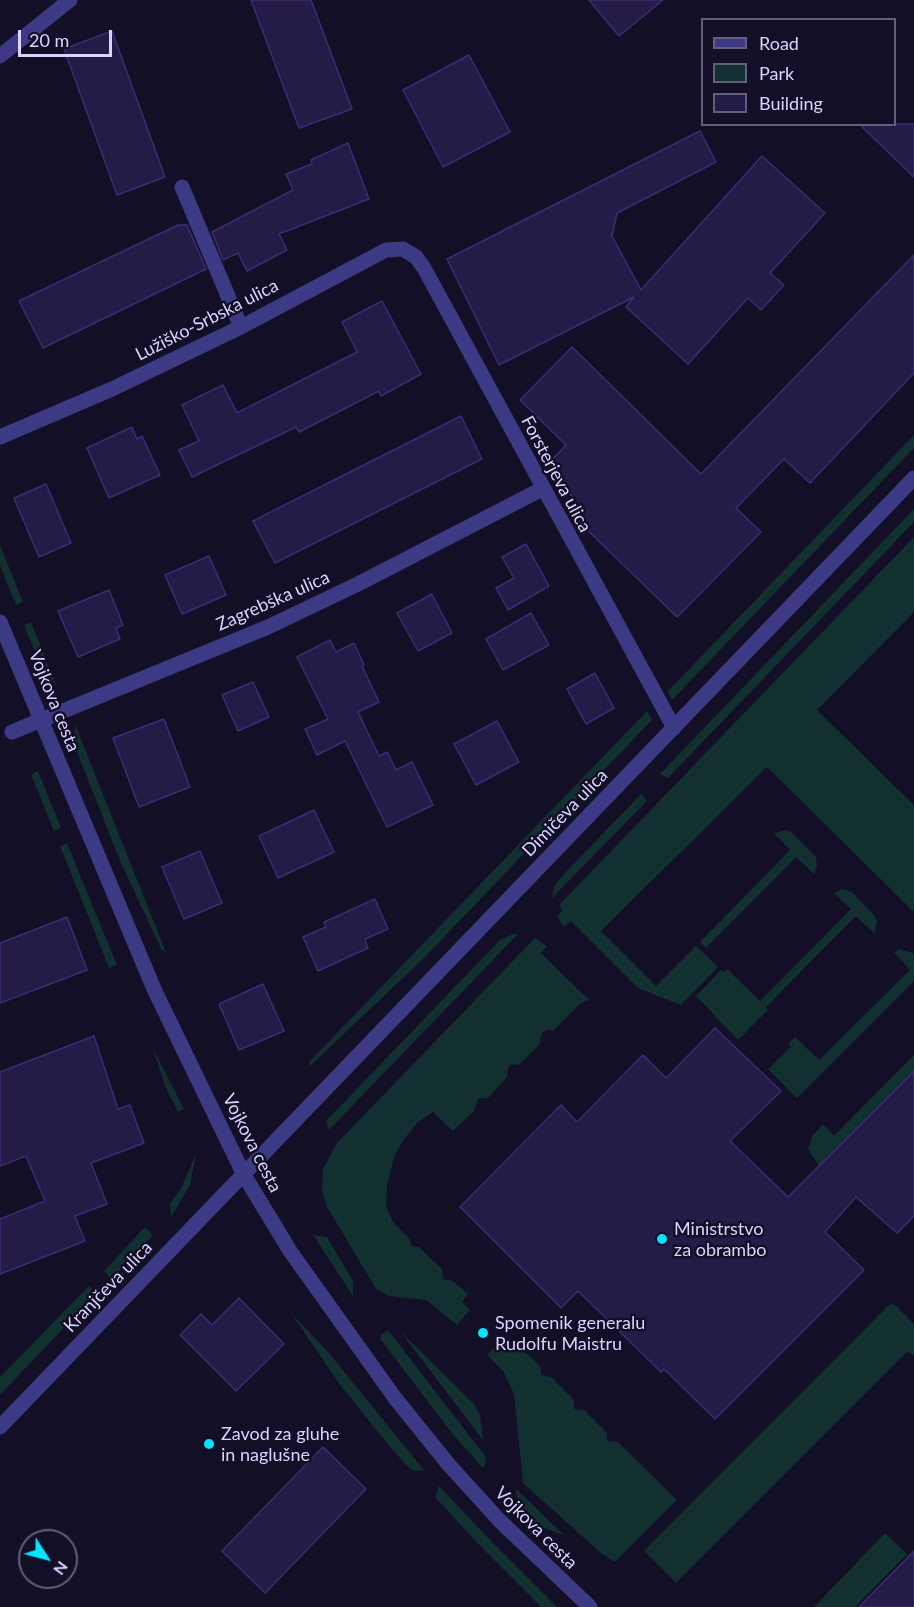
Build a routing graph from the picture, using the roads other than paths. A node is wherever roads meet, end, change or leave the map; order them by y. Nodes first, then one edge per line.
1 (70, 0) edge
2 (0, 56) edge
3 (182, 187) dead end
4 (424, 268) joint
5 (241, 327) junction
6 (0, 437) edge
7 (914, 478) edge
8 (542, 489) junction
9 (0, 622) edge
10 (40, 721) junction
11 (674, 728) junction
12 (12, 732) dead end
13 (244, 1175) junction
14 (0, 1427) edge
15 (590, 1607) edge

1 - 2 street
3 - 5 street
4 - 5 street, Lužiško-Srbska ulica
4 - 8 street, Forsterjeva ulica
5 - 6 street, Lužiško-Srbska ulica
7 - 11 street, Dimičeva ulica
8 - 10 street, Zagrebška ulica
8 - 11 street, Forsterjeva ulica
9 - 10 street, Vojkova cesta
10 - 12 street, Zagrebška ulica
10 - 13 street, Vojkova cesta
11 - 13 street, Dimičeva ulica
13 - 14 street, Kranjčeva ulica
13 - 15 street, Vojkova cesta

